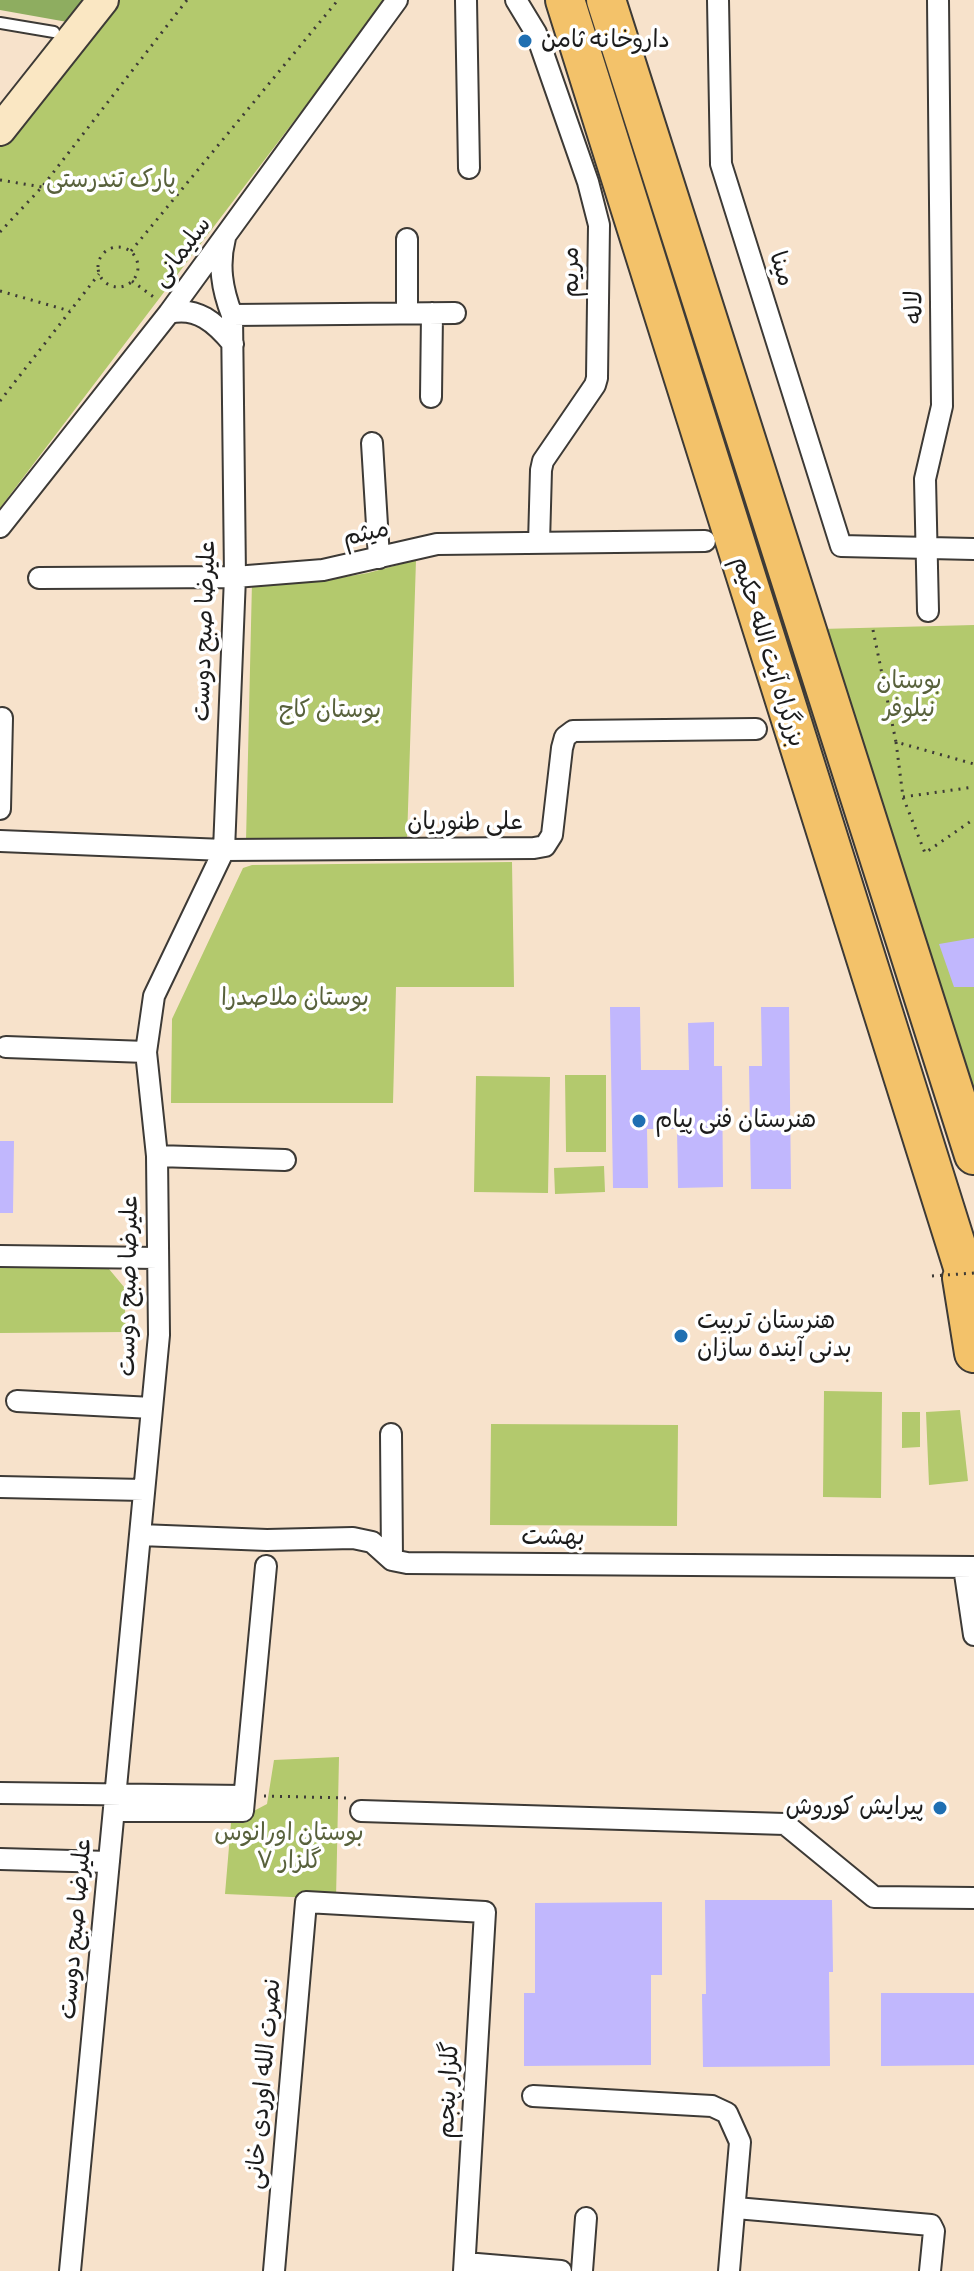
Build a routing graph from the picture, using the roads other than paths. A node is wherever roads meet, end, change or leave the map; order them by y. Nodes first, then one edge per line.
1 (103, 0) edge
2 (397, 0) edge
3 (466, 0) edge
4 (516, 0) edge
5 (565, 0) edge
6 (606, 0) edge
7 (625, 0) edge
8 (718, 0) edge
9 (938, 0) edge
10 (0, 23) edge
11 (54, 32) dead end
12 (635, 93) junction
13 (0, 130) edge
14 (469, 168) dead end
15 (225, 238) junction
16 (407, 239) dead end
17 (170, 311) junction
18 (407, 312) junction
19 (432, 313) junction
20 (455, 313) dead end
21 (232, 315) junction
22 (233, 344) junction
23 (431, 397) dead end
24 (372, 443) dead end
25 (0, 527) edge
26 (705, 541) dead end
27 (539, 543) junction
28 (926, 548) junction
29 (974, 549) edge
30 (379, 558) junction
31 (235, 577) junction
32 (39, 578) dead end
33 (928, 611) dead end
34 (2, 718) dead end
35 (756, 729) dead end
36 (0, 809) edge
37 (0, 841) edge
38 (224, 850) junction
39 (6, 1047) dead end
40 (146, 1052) junction
41 (968, 1130) edge
42 (974, 1155) edge
43 (157, 1156) junction
44 (285, 1160) dead end
45 (0, 1256) edge
46 (158, 1258) junction
47 (965, 1260) edge
48 (974, 1302) edge
49 (974, 1353) edge
50 (17, 1401) dead end
51 (152, 1408) junction
52 (391, 1434) dead end
53 (0, 1487) edge
54 (144, 1490) junction
55 (140, 1535) junction
56 (392, 1560) junction
57 (266, 1566) dead end
58 (969, 1567) edge
59 (974, 1635) edge
60 (0, 1793) edge
61 (114, 1803) junction
62 (361, 1811) road end
63 (0, 1859) edge
64 (109, 1862) junction
65 (974, 1898) edge
66 (306, 1902) joint
67 (533, 2096) dead end
68 (736, 2208) junction
69 (586, 2218) dead end
70 (465, 2267) edge
71 (70, 2271) edge
72 (274, 2271) edge
73 (561, 2271) edge
74 (582, 2271) edge
75 (729, 2271) edge
76 (930, 2271) edge

1 - 13 street
2 - 15 street, سلیمانی
3 - 14 street
4 - 27 street, مریم
5 - 47 highway, بزرگراه آیت الله حکیم
6 - 12 highway, بزرگراه آیت الله حکیم
7 - 12 street
8 - 28 street, مینا
9 - 28 street, لاله
10 - 11 lane
12 - 41 highway, بزرگراه آیت الله حکیم
15 - 17 street, سلیمانی
15 - 21 street, علیرضا صبح دوست
16 - 18 street
17 - 22 street
17 - 25 street, سلیمانی
18 - 19 street
18 - 21 street
19 - 20 street
19 - 23 street
21 - 22 street, علیرضا صبح دوست
22 - 31 street, علیرضا صبح دوست
24 - 30 street
26 - 27 street, میثم
27 - 30 street, میثم
28 - 29 street
28 - 33 street, لاله
30 - 31 street, میثم
31 - 32 street, میثم
31 - 38 street, علیرضا صبح دوست
34 - 36 street
35 - 38 street, علی طنوریان
37 - 38 street
38 - 40 street, علیرضا صبح دوست
39 - 40 street
40 - 43 street, علیرضا صبح دوست
41 - 42 highway, بزرگراه آیت الله حکیم
43 - 44 street
43 - 46 street, علیرضا صبح دوست
45 - 46 street
46 - 51 street, علیرضا صبح دوست
47 - 48 highway, بزرگراه آیت الله حکیم
47 - 49 highway
50 - 51 street
51 - 54 street, علیرضا صبح دوست
52 - 56 street
53 - 54 street
54 - 55 street, علیرضا صبح دوست
55 - 56 street, بهشت
55 - 61 street, علیرضا صبح دوست
56 - 58 street, بهشت
57 - 61 street
58 - 59 street
60 - 61 street
61 - 64 street, علیرضا صبح دوست
62 - 65 street
63 - 64 street
64 - 71 street, علیرضا صبح دوست
66 - 70 street, گلزار پنجم
66 - 72 street, نصرت الله اوردی خانی
67 - 68 street
68 - 75 street
68 - 76 street
69 - 74 street
70 - 73 street

